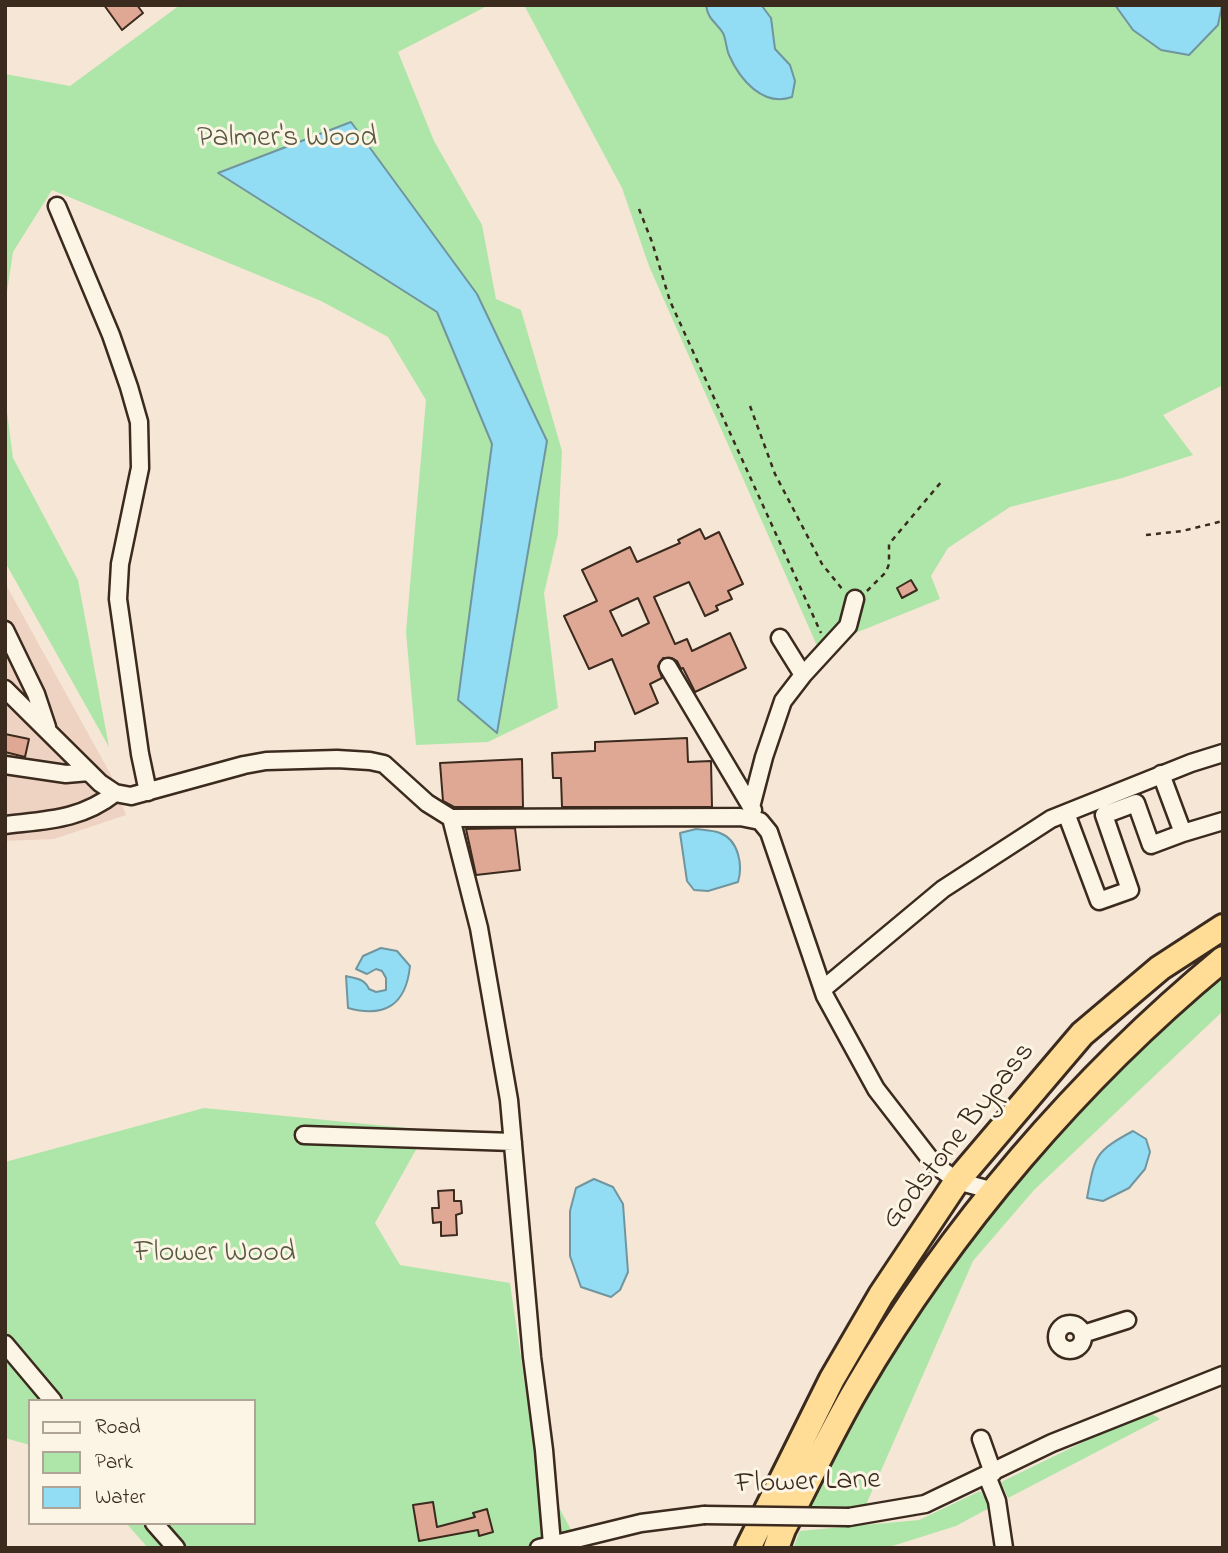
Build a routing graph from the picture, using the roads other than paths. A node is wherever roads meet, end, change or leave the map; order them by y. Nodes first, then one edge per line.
1 (57, 206) dead end
2 (855, 600) road end
3 (5, 630) edge
4 (780, 638) dead end
5 (668, 667) dead end
6 (803, 675) junction
7 (5, 689) edge
8 (48, 732) junction
9 (1223, 753) edge
10 (5, 765) edge
11 (89, 772) junction
12 (1161, 774) junction
13 (148, 792) junction
14 (115, 793) junction
15 (1066, 813) junction
16 (755, 814) junction
17 (451, 818) junction
18 (1223, 821) edge
19 (5, 825) edge
20 (1183, 833) junction
21 (1223, 927) edge
22 (1223, 959) edge
23 (822, 989) junction
24 (304, 1135) dead end
25 (513, 1142) junction
26 (957, 1181) junction
27 (994, 1191) junction
28 (1128, 1320) dead end
29 (1083, 1334) dead end
30 (5, 1344) edge
31 (1223, 1375) edge
32 (51, 1399) edge
33 (981, 1439) dead end
34 (990, 1475) junction
35 (156, 1525) edge
36 (546, 1546) edge
37 (176, 1548) edge
38 (748, 1548) edge
39 (776, 1548) edge
40 (1004, 1548) edge

1 - 13 street
2 - 6 street
3 - 8 street
4 - 6 street
5 - 16 street
6 - 16 street
7 - 8 street
8 - 11 street
9 - 12 street
10 - 11 street
11 - 14 street
12 - 15 street
12 - 20 street
13 - 14 street
13 - 17 street
14 - 19 street
15 - 20 street
15 - 23 street
16 - 17 street
16 - 23 street
17 - 25 street
18 - 20 street
21 - 26 highway, Godstone Bypass
22 - 27 highway, Godstone Bypass
23 - 26 street
24 - 25 street
25 - 36 street
26 - 27 street
26 - 38 highway, Godstone Bypass
27 - 39 highway, Godstone Bypass
28 - 29 street
30 - 32 street
31 - 34 street, Flower Lane
33 - 34 street
34 - 36 street, Flower Lane, bridge
34 - 40 street
35 - 37 street

